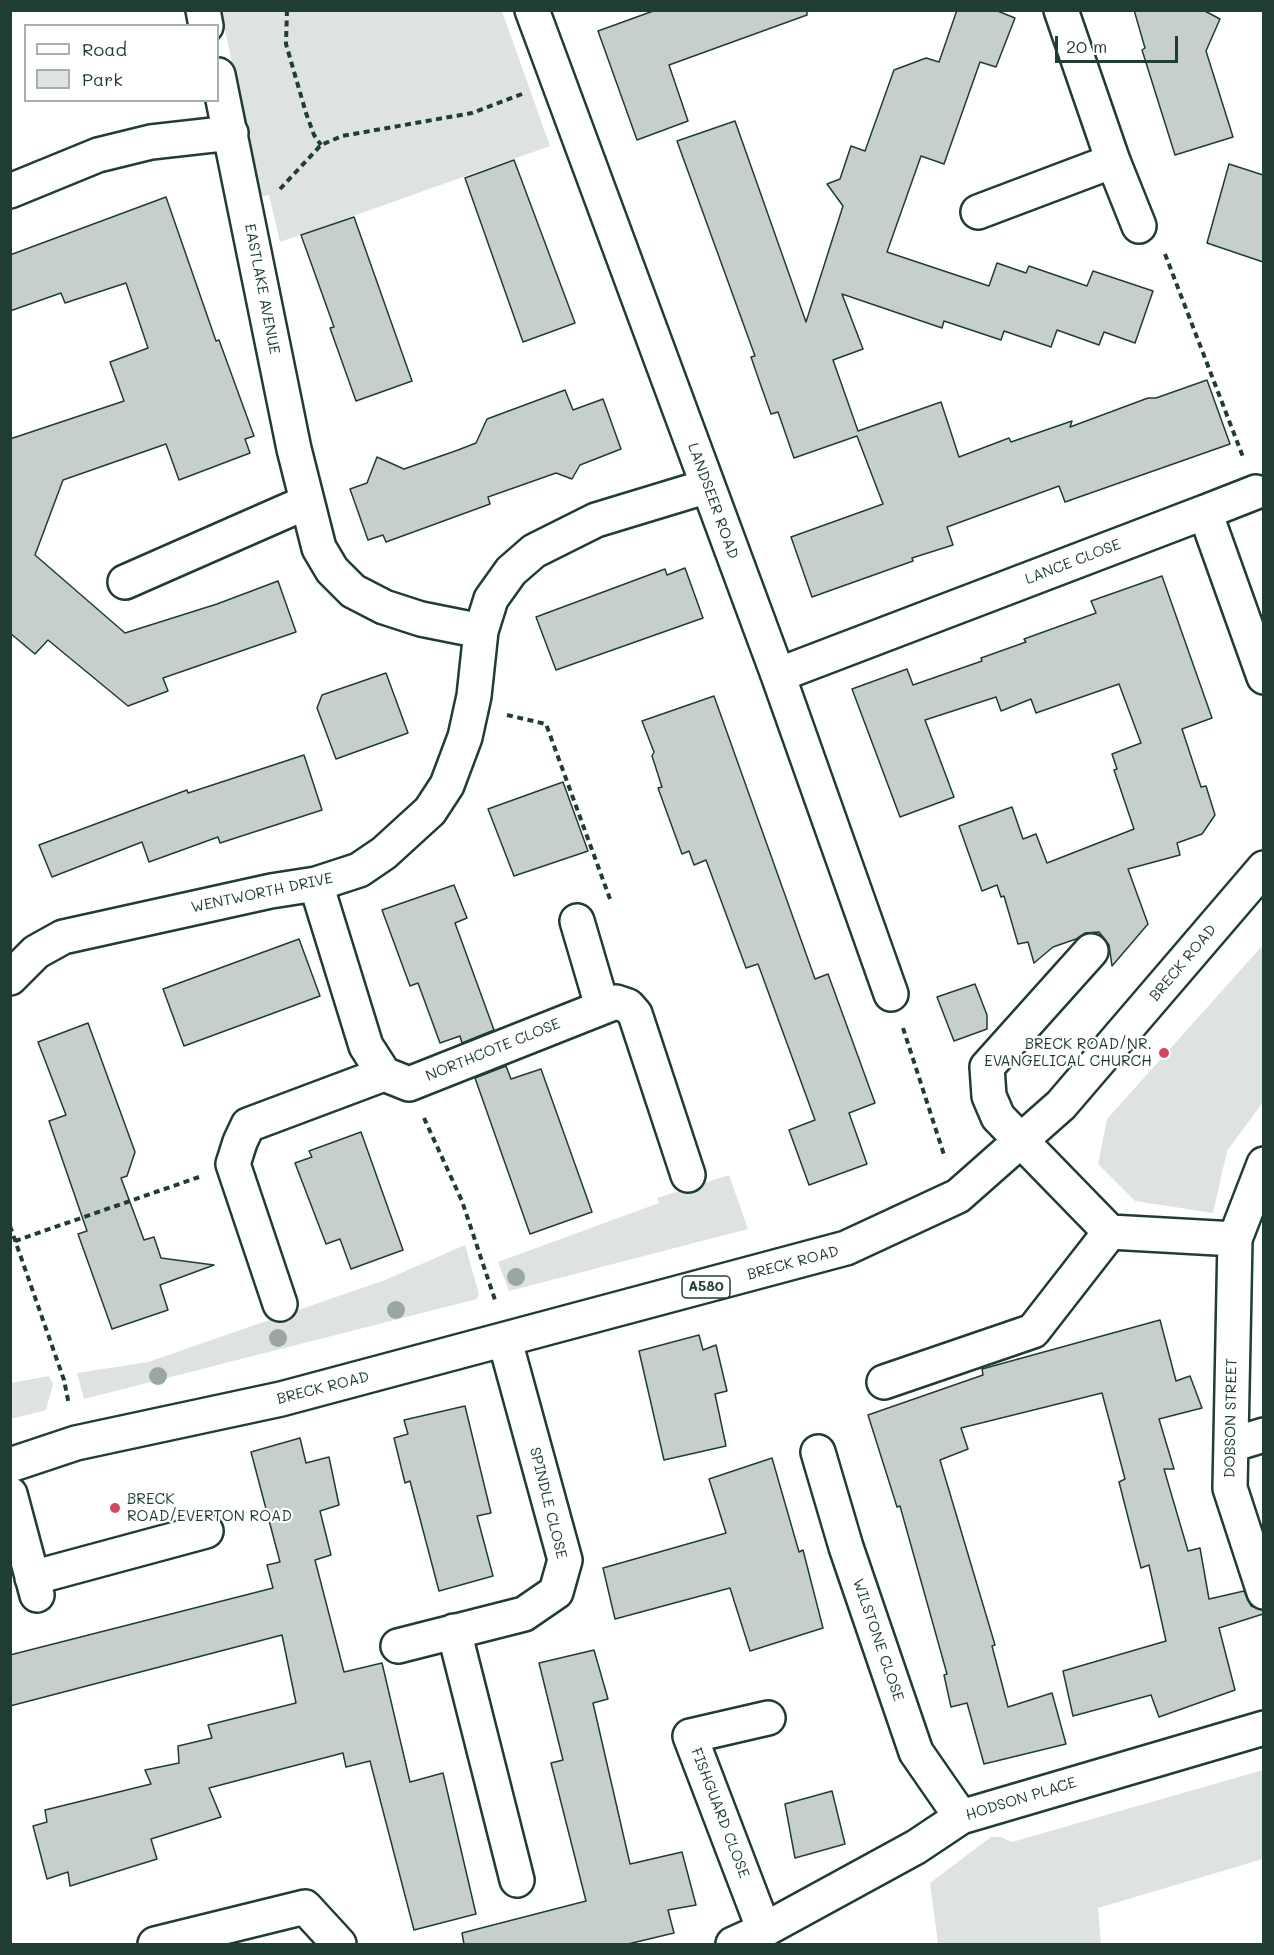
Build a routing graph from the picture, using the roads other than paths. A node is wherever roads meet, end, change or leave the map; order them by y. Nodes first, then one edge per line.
1 (532, 10) edge
2 (1061, 10) edge
3 (219, 79) edge
4 (231, 133) junction
5 (1113, 160) junction
6 (10, 191) edge
7 (978, 212) dead end
8 (1139, 226) road end
9 (708, 486) junction
10 (1256, 492) road end
11 (307, 502) junction
12 (1205, 512) junction
13 (126, 582) dead end
14 (481, 631) junction
15 (1263, 672) edge
16 (778, 675) junction
17 (1263, 868) edge
18 (316, 884) junction
19 (577, 921) road end
20 (1091, 951) dead end
21 (10, 978) edge
22 (891, 994) road end
23 (602, 1005) junction
24 (397, 1079) junction
25 (1020, 1142) junction
26 (1263, 1164) edge
27 (688, 1175) dead end
28 (1110, 1232) junction
29 (1235, 1239) junction
30 (280, 1304) dead end
31 (505, 1341) junction
32 (884, 1382) dead end
33 (1263, 1435) edge
34 (1231, 1445) junction
35 (818, 1452) dead end
36 (10, 1465) edge
37 (10, 1494) edge
38 (206, 1531) dead end
39 (1263, 1592) edge
40 (454, 1631) junction
41 (398, 1646) dead end
42 (768, 1718) dead end
43 (1263, 1728) edge
44 (961, 1817) junction
45 (517, 1880) dead end
46 (764, 1930) junction
47 (155, 1944) edge
48 (339, 1944) edge
49 (733, 1944) edge

1 - 9 street, LANDSEER ROAD
2 - 5 street
3 - 4 street, EASTLAKE AVENUE
4 - 6 street
4 - 11 street, EASTLAKE AVENUE
5 - 7 street
5 - 8 street
9 - 14 street, WENTWORTH DRIVE
9 - 16 street, LANDSEER ROAD
10 - 12 street, LANCE CLOSE
11 - 13 street
11 - 14 street, EASTLAKE AVENUE
12 - 15 street
12 - 16 street, LANCE CLOSE
14 - 18 street, WENTWORTH DRIVE
16 - 22 street, LANDSEER ROAD
17 - 25 street, BRECK ROAD / A580
18 - 21 street, WENTWORTH DRIVE
18 - 24 street
19 - 23 street
20 - 25 street
23 - 24 street, NORTHCOTE CLOSE
23 - 27 street
24 - 30 street, NORTHCOTE CLOSE
25 - 28 street
25 - 31 street, BRECK ROAD / A580
26 - 29 street, DOBSON STREET
28 - 29 street
28 - 32 street
29 - 34 street, DOBSON STREET
31 - 36 street, BRECK ROAD / A580
31 - 40 street, SPINDLE CLOSE
33 - 34 street
34 - 39 street, DOBSON STREET
35 - 44 street, WILSTONE CLOSE
37 - 38 street
40 - 41 street, SPINDLE CLOSE
40 - 45 street
42 - 46 street, FISHGUARD CLOSE
43 - 44 street, HODSON PLACE
44 - 46 street, HODSON PLACE
46 - 49 street, HODSON PLACE
47 - 48 street

